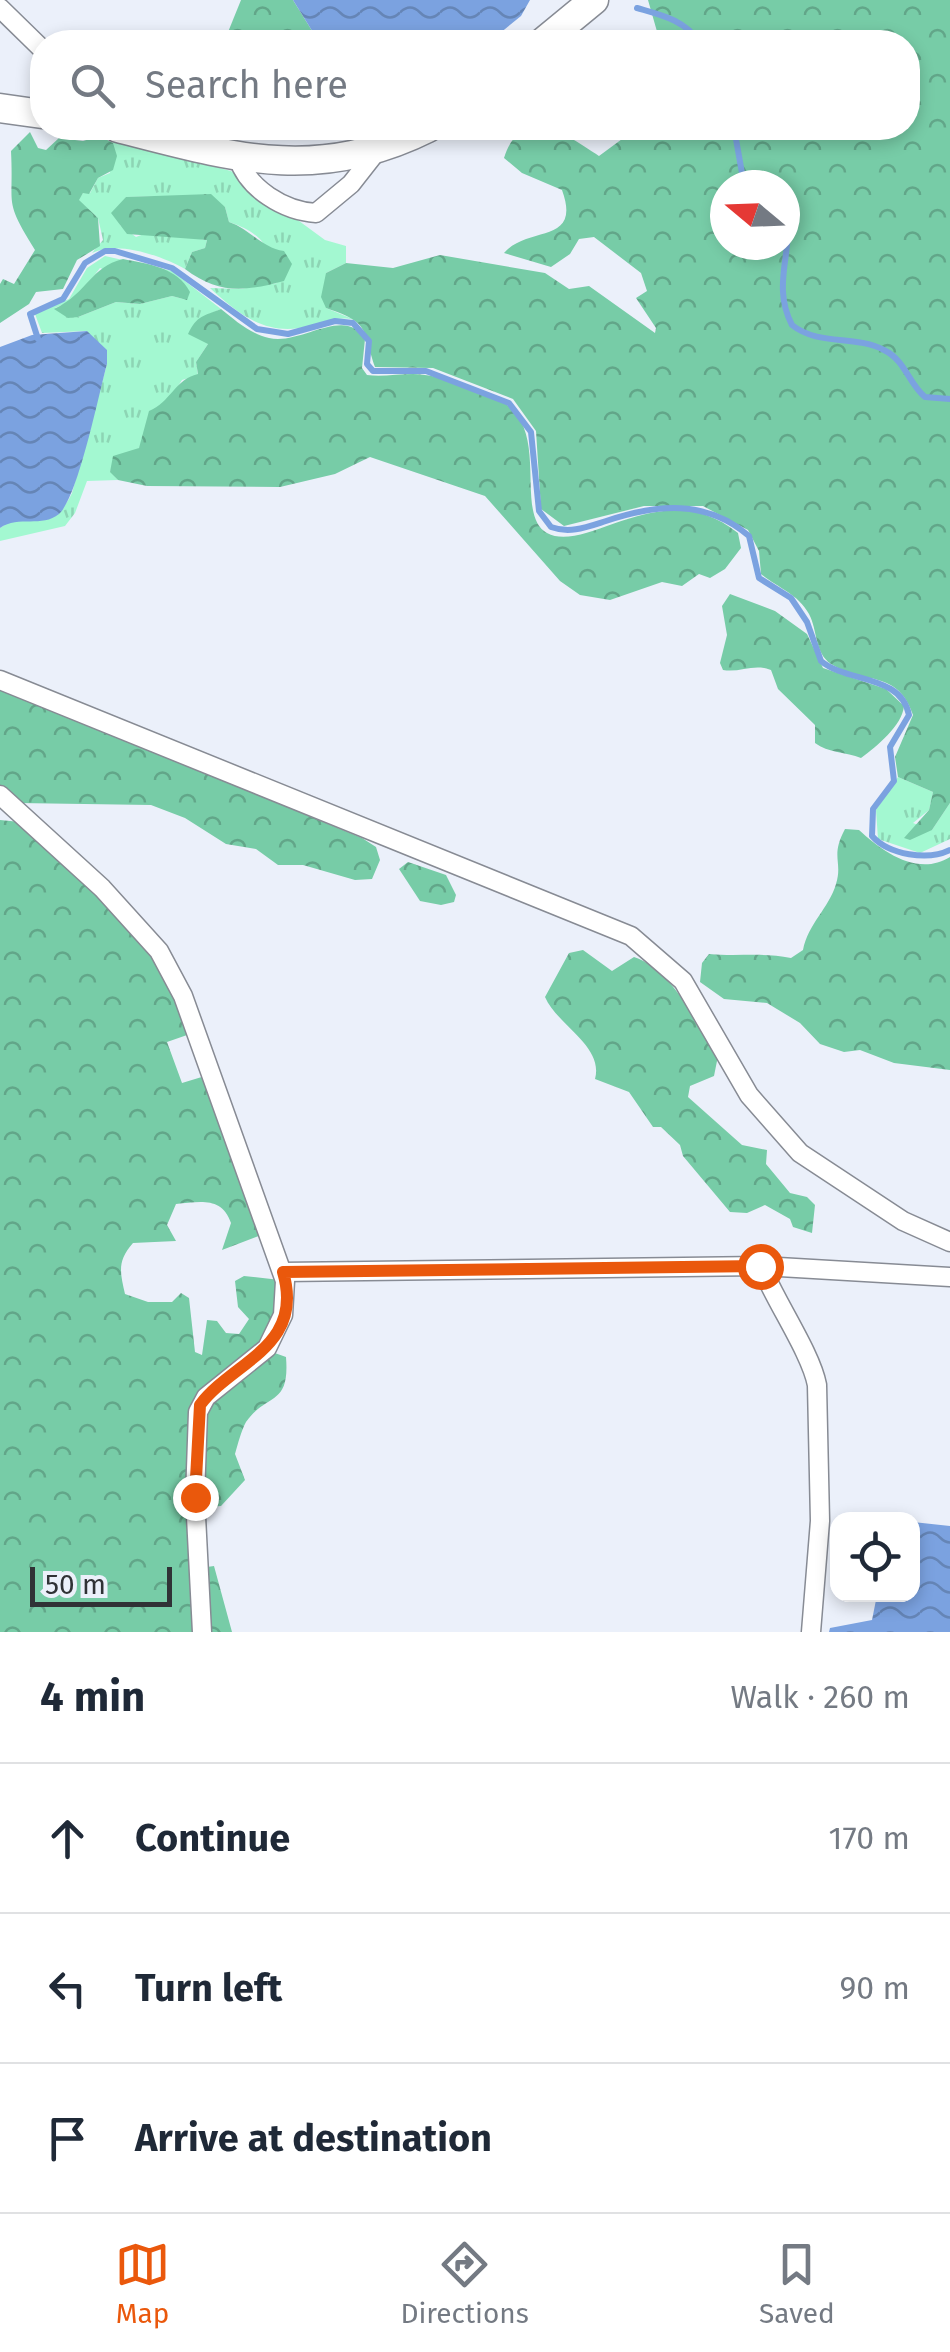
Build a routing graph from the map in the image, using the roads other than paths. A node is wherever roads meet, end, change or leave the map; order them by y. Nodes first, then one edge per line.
1 (594, 0) edge
2 (0, 8) edge
3 (558, 30) edge
4 (30, 37) edge
5 (0, 108) edge
6 (30, 112) edge
7 (166, 140) edge
8 (397, 140) edge
9 (381, 146) junction
10 (238, 158) junction
11 (0, 680) edge
12 (0, 795) edge
13 (950, 1242) edge
14 (760, 1266) junction
15 (283, 1272) junction
16 (950, 1277) edge
17 (202, 1632) edge
18 (812, 1632) edge

1 - 3 main road
2 - 4 street
5 - 6 main road
7 - 10 main road
8 - 9 main road
9 - 10 main road
9 - 10 street
11 - 13 street
12 - 15 street
14 - 15 street
14 - 16 street
14 - 18 street
15 - 17 street

